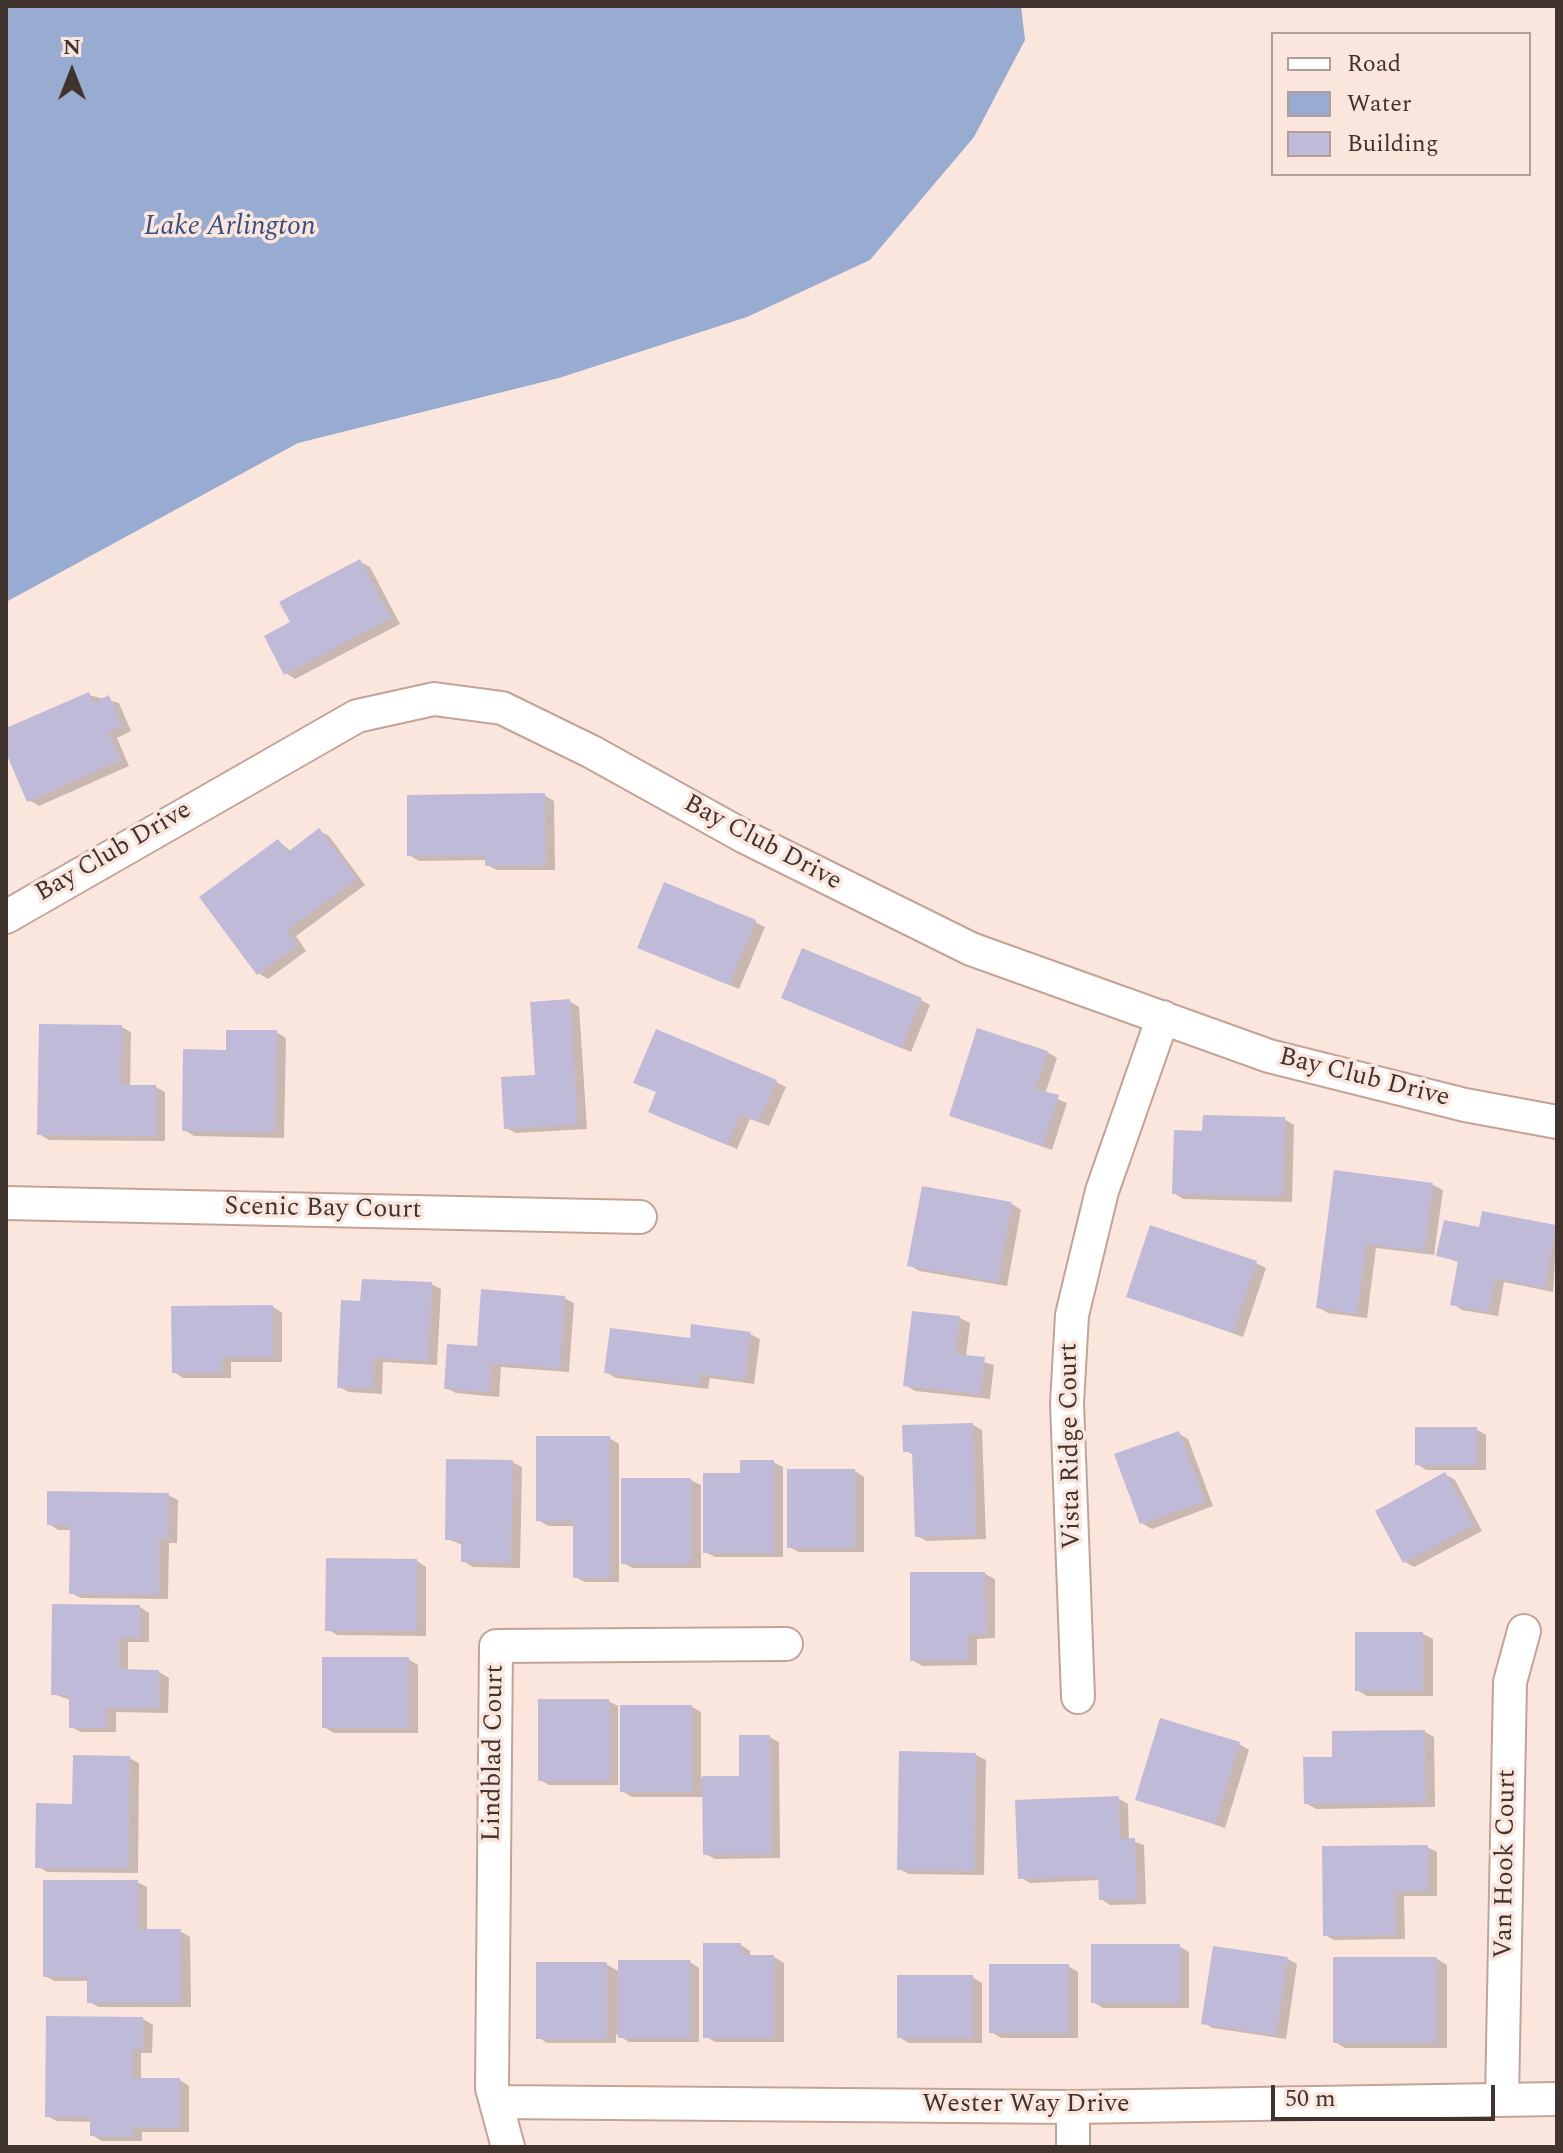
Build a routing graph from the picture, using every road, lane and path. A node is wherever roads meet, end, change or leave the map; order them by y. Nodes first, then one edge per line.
1 (6, 917) edge
2 (1163, 1017) junction
3 (1557, 1122) edge
4 (6, 1203) edge
5 (640, 1217) dead end
6 (1524, 1631) dead end
7 (786, 1644) dead end
8 (1078, 1697) dead end
9 (1502, 2099) junction
10 (1557, 2099) edge
11 (496, 2102) junction
12 (1073, 2107) junction
13 (508, 2147) edge
14 (1073, 2147) edge

1 - 2 street, Bay Club Drive
2 - 3 street, Bay Club Drive
2 - 8 street, Vista Ridge Court
4 - 5 street, Scenic Bay Court
6 - 9 street, Van Hook Court
7 - 11 street, Lindblad Court
9 - 10 street, Wester Way Drive
9 - 12 street, Wester Way Drive
11 - 12 street, Wester Way Drive
11 - 13 street, Lindblad Court
12 - 14 street

